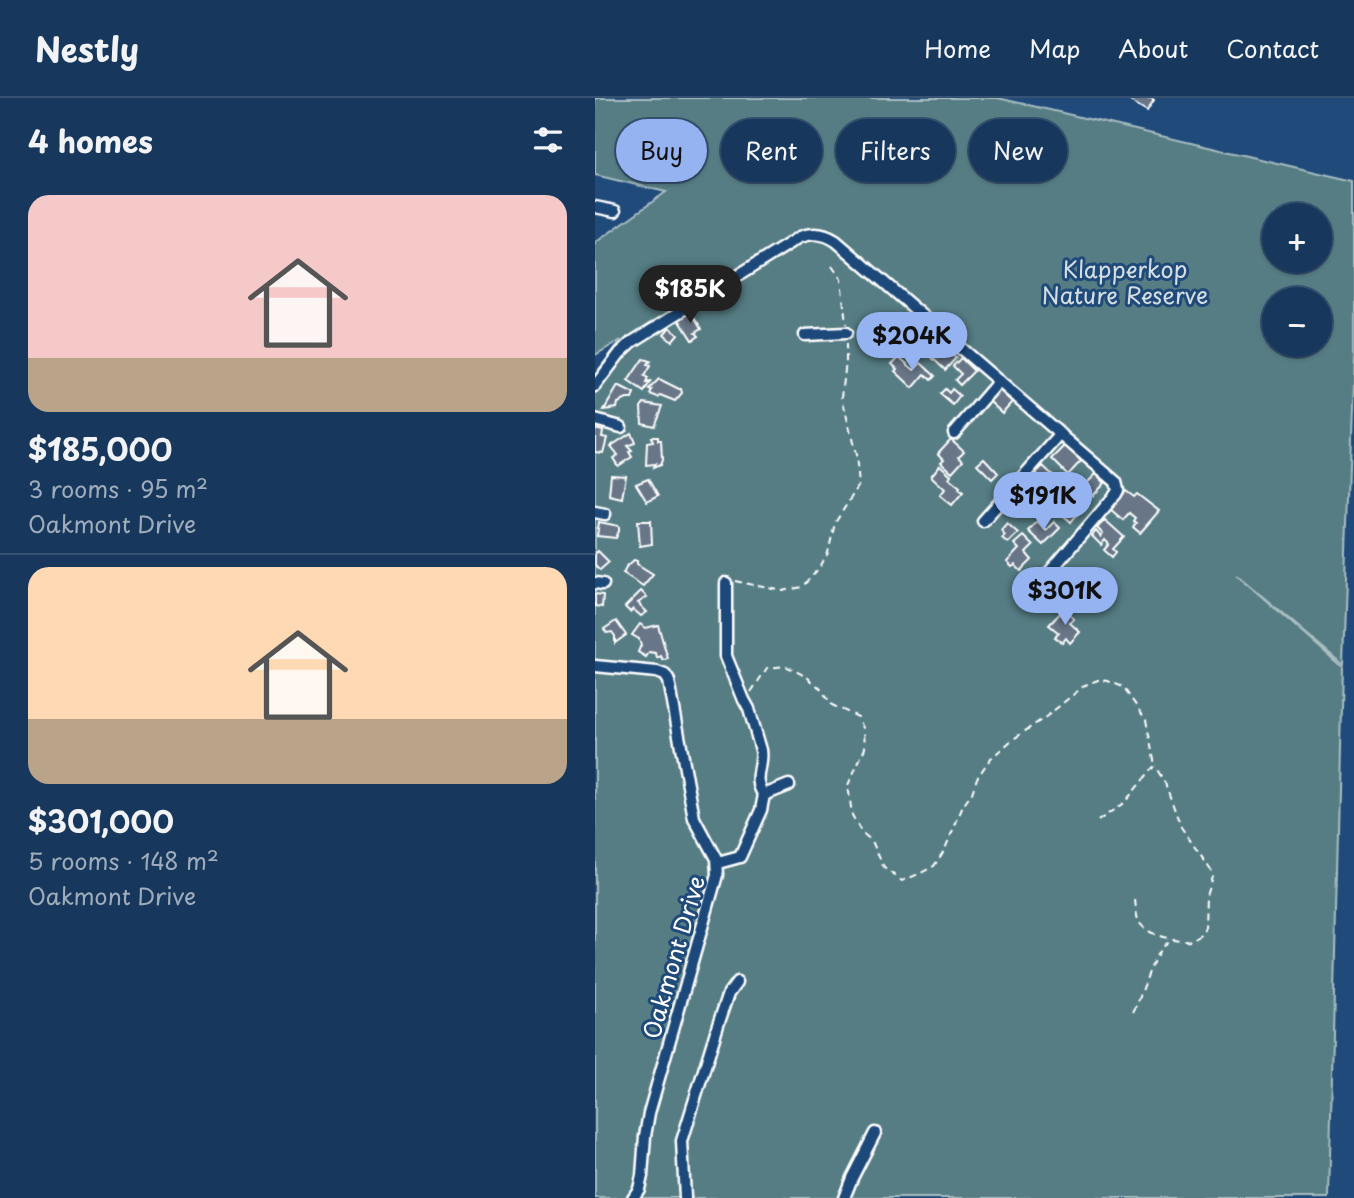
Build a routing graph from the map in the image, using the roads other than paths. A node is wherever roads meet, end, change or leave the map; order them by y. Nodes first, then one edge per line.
1 (595, 207) edge
2 (615, 211) dead end
3 (846, 332) road end
4 (805, 335) dead end
5 (999, 381) junction
6 (595, 386) edge
7 (595, 420) edge
8 (621, 427) dead end
9 (954, 433) dead end
10 (1061, 434) junction
11 (983, 521) dead end
12 (1047, 575) dead end
13 (726, 583) road end
14 (595, 666) edge
15 (789, 785) dead end
16 (764, 795) junction
17 (718, 863) junction
18 (737, 982) dead end
19 (875, 1133) dead end
20 (633, 1198) edge
21 (685, 1198) edge
22 (844, 1198) edge

1 - 2 street
3 - 4 street
5 - 6 street
5 - 9 street
5 - 10 street
7 - 8 street
10 - 11 street
10 - 12 street
13 - 16 street
14 - 17 street, Oakmont Drive
15 - 16 street
16 - 17 street
17 - 20 street, Oakmont Drive
18 - 21 street
19 - 22 street

